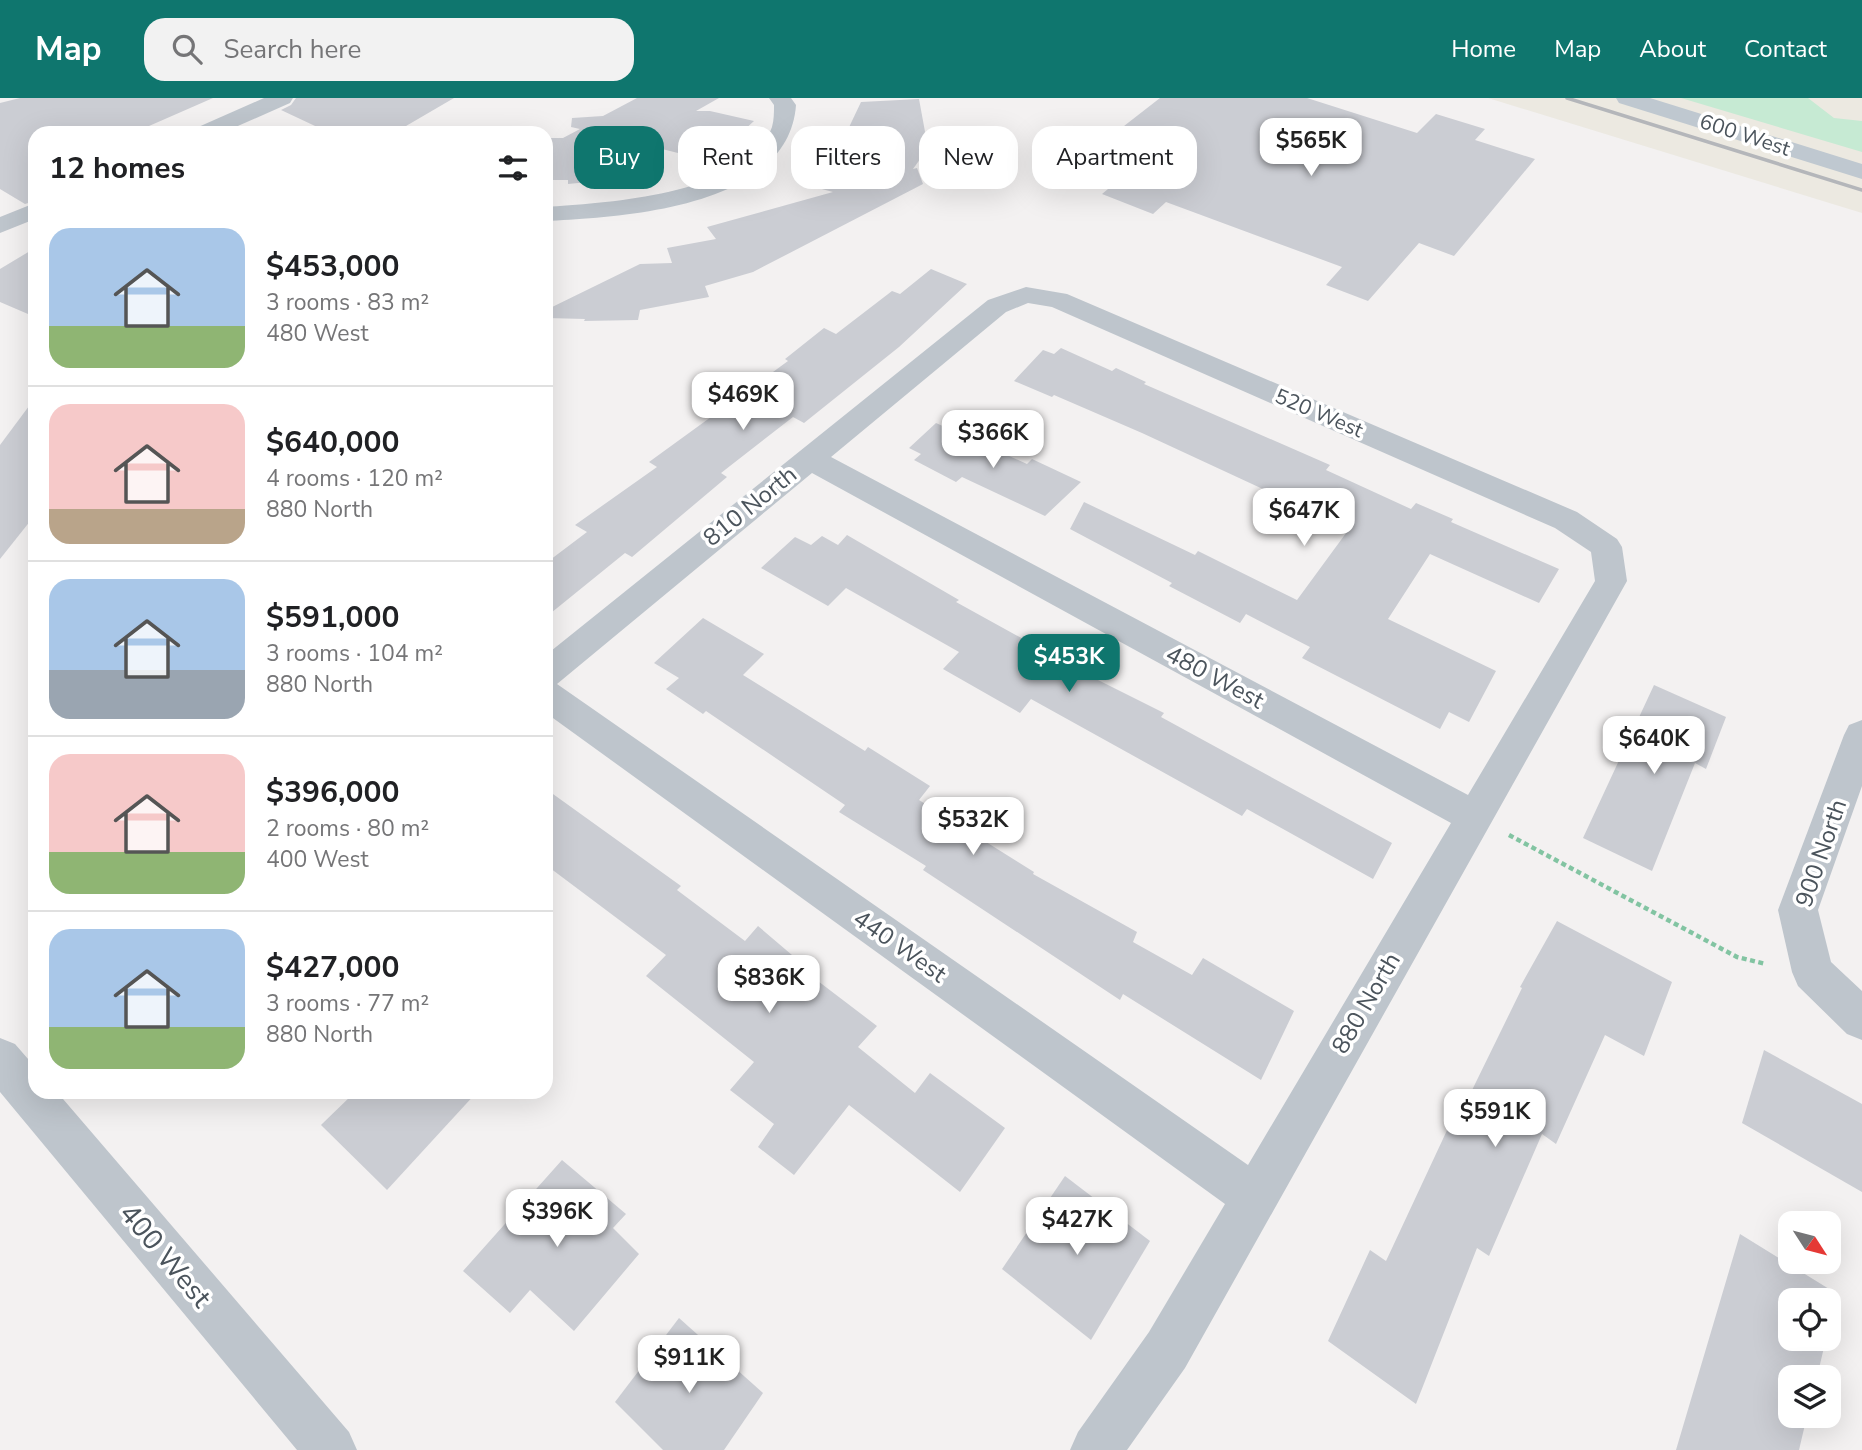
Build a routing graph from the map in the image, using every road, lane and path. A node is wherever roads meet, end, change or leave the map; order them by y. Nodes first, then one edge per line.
1 (282, 98) edge
2 (780, 98) edge
3 (1628, 98) edge
4 (220, 126) edge
5 (1862, 172) edge
6 (28, 213) edge
7 (553, 214) edge
8 (0, 226) edge
9 (1026, 295) joint
10 (809, 458) junction
11 (1606, 547) joint
12 (553, 668) edge
13 (553, 699) edge
14 (1862, 735) edge
15 (1474, 817) junction
16 (1772, 965) dead end
17 (1862, 1020) edge
18 (0, 1059) edge
19 (28, 1088) edge
20 (38, 1099) edge
21 (1254, 1197) junction
22 (331, 1450) edge
23 (1096, 1450) edge

1 - 4 street
2 - 7 street
3 - 5 main road, 600 West
6 - 8 street
9 - 10 street, 810 North
9 - 11 street, 520 West
10 - 12 street, 810 North
10 - 15 street, 480 West
11 - 15 street, 880 North
13 - 21 street, 440 West
14 - 17 street, 900 North
15 - 16 path
15 - 21 street, 880 North
18 - 19 street, 400 West
20 - 22 street, 400 West
21 - 23 street, 880 North

